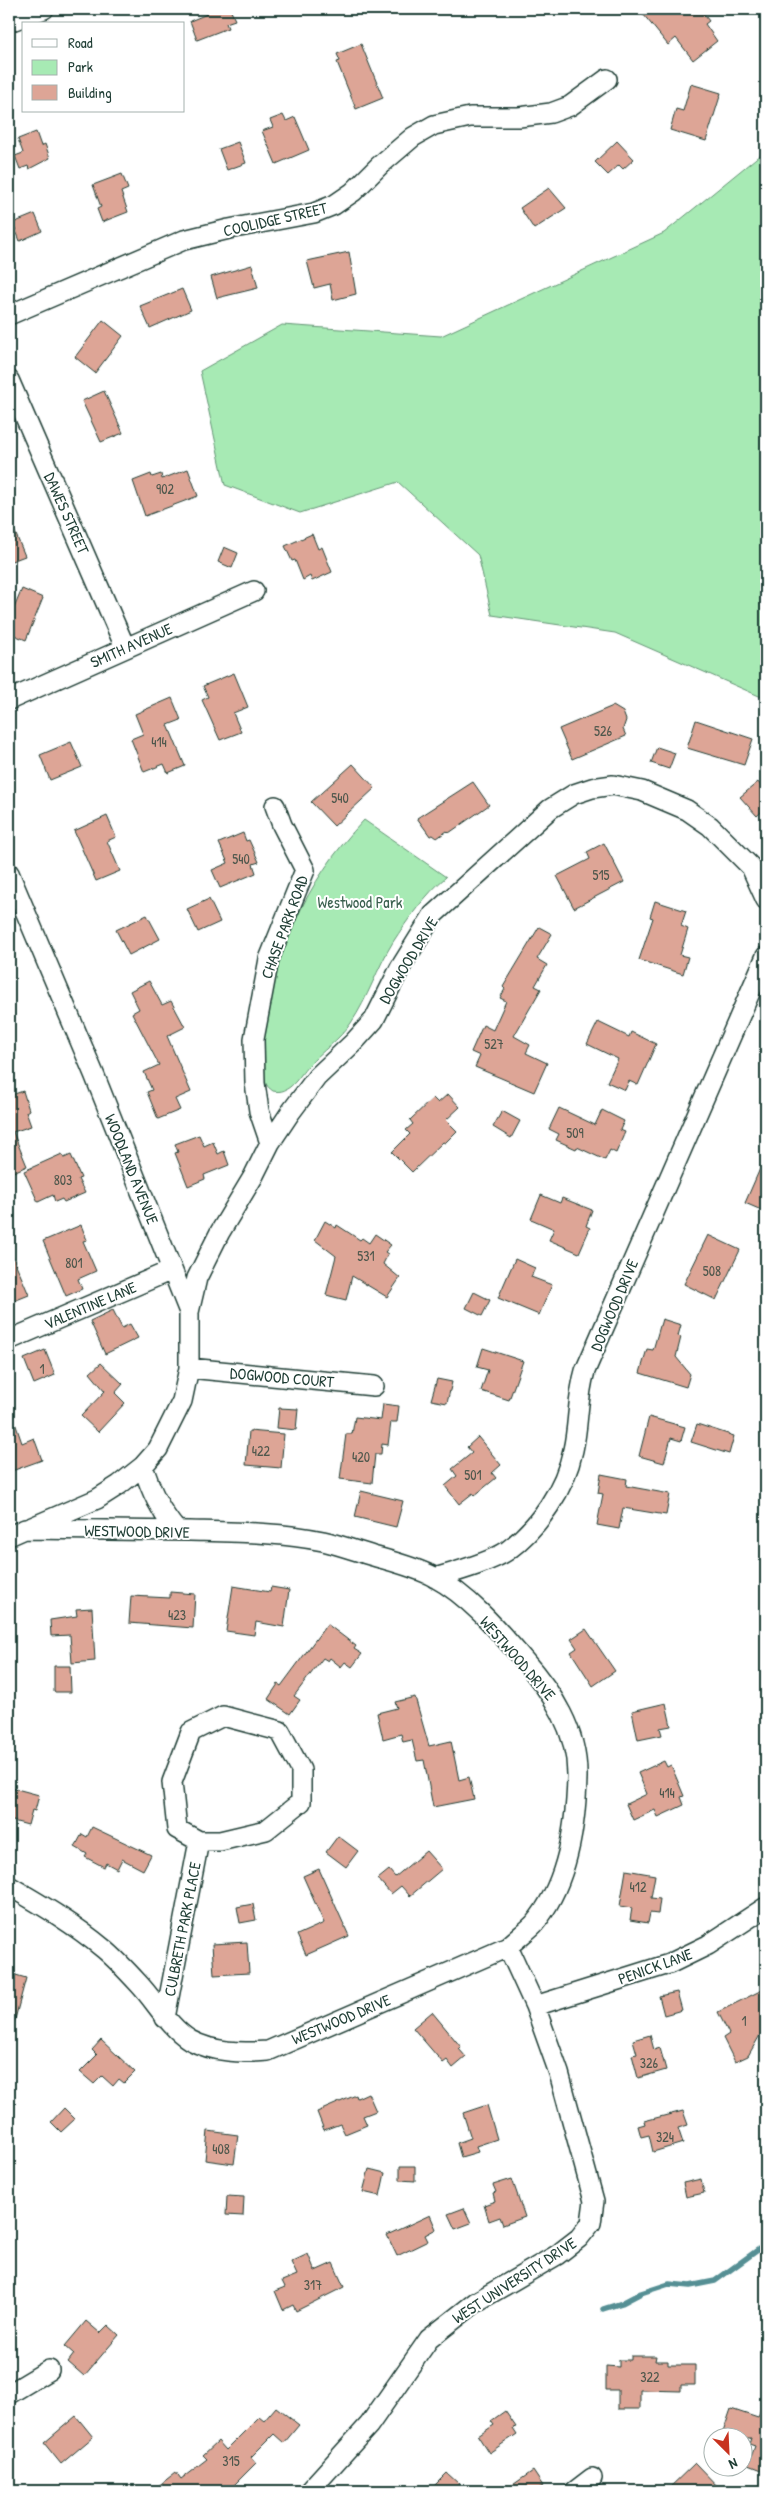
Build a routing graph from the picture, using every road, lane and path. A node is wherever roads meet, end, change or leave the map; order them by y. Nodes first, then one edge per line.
1 (44, 9) edge
2 (9, 22) edge
3 (607, 79) dead end
4 (9, 315) edge
5 (9, 380) edge
6 (254, 591) dead end
7 (125, 647) junction
8 (9, 700) edge
9 (275, 806) dead end
10 (9, 872) edge
11 (766, 900) edge
12 (766, 956) edge
13 (270, 1143) junction
14 (172, 1270) junction
15 (189, 1312) junction
16 (9, 1340) edge
17 (189, 1368) junction
18 (374, 1386) dead end
19 (143, 1466) junction
20 (177, 1531) junction
21 (17, 1532) edge
22 (436, 1578) junction
23 (199, 1841) junction
24 (9, 1886) edge
25 (766, 1908) edge
26 (508, 1947) junction
27 (535, 2006) junction
28 (165, 2018) junction
29 (49, 2370) dead end
30 (9, 2394) edge
31 (592, 2478) dead end
32 (309, 2491) edge
33 (575, 2491) edge

1 - 2 street
3 - 4 street, COOLIDGE STREET
5 - 7 street, DAWES STREET
6 - 7 street, SMITH AVENUE
7 - 8 street, SMITH AVENUE
9 - 13 street, CHASE PARK ROAD
10 - 14 street, WOODLAND AVENUE
11 - 13 street, DOGWOOD DRIVE
12 - 22 street, DOGWOOD DRIVE
13 - 15 street, DOGWOOD DRIVE
14 - 15 street, WOODLAND AVENUE
14 - 16 street, VALENTINE LANE
15 - 17 street, WOODLAND AVENUE
17 - 18 street, DOGWOOD COURT
17 - 19 street, WOODLAND AVENUE
19 - 20 street
19 - 21 street, WOODLAND AVENUE
20 - 21 street, WESTWOOD DRIVE
20 - 22 street, WESTWOOD DRIVE
22 - 26 street, WESTWOOD DRIVE
23 - 23 street, CULBRETH PARK PLACE
23 - 28 street, CULBRETH PARK PLACE
24 - 28 street, WESTWOOD DRIVE
25 - 27 street, PENICK LANE
26 - 27 street, WEST UNIVERSITY DRIVE
26 - 28 street, WESTWOOD DRIVE
27 - 32 street, WEST UNIVERSITY DRIVE
29 - 30 street
31 - 33 street

